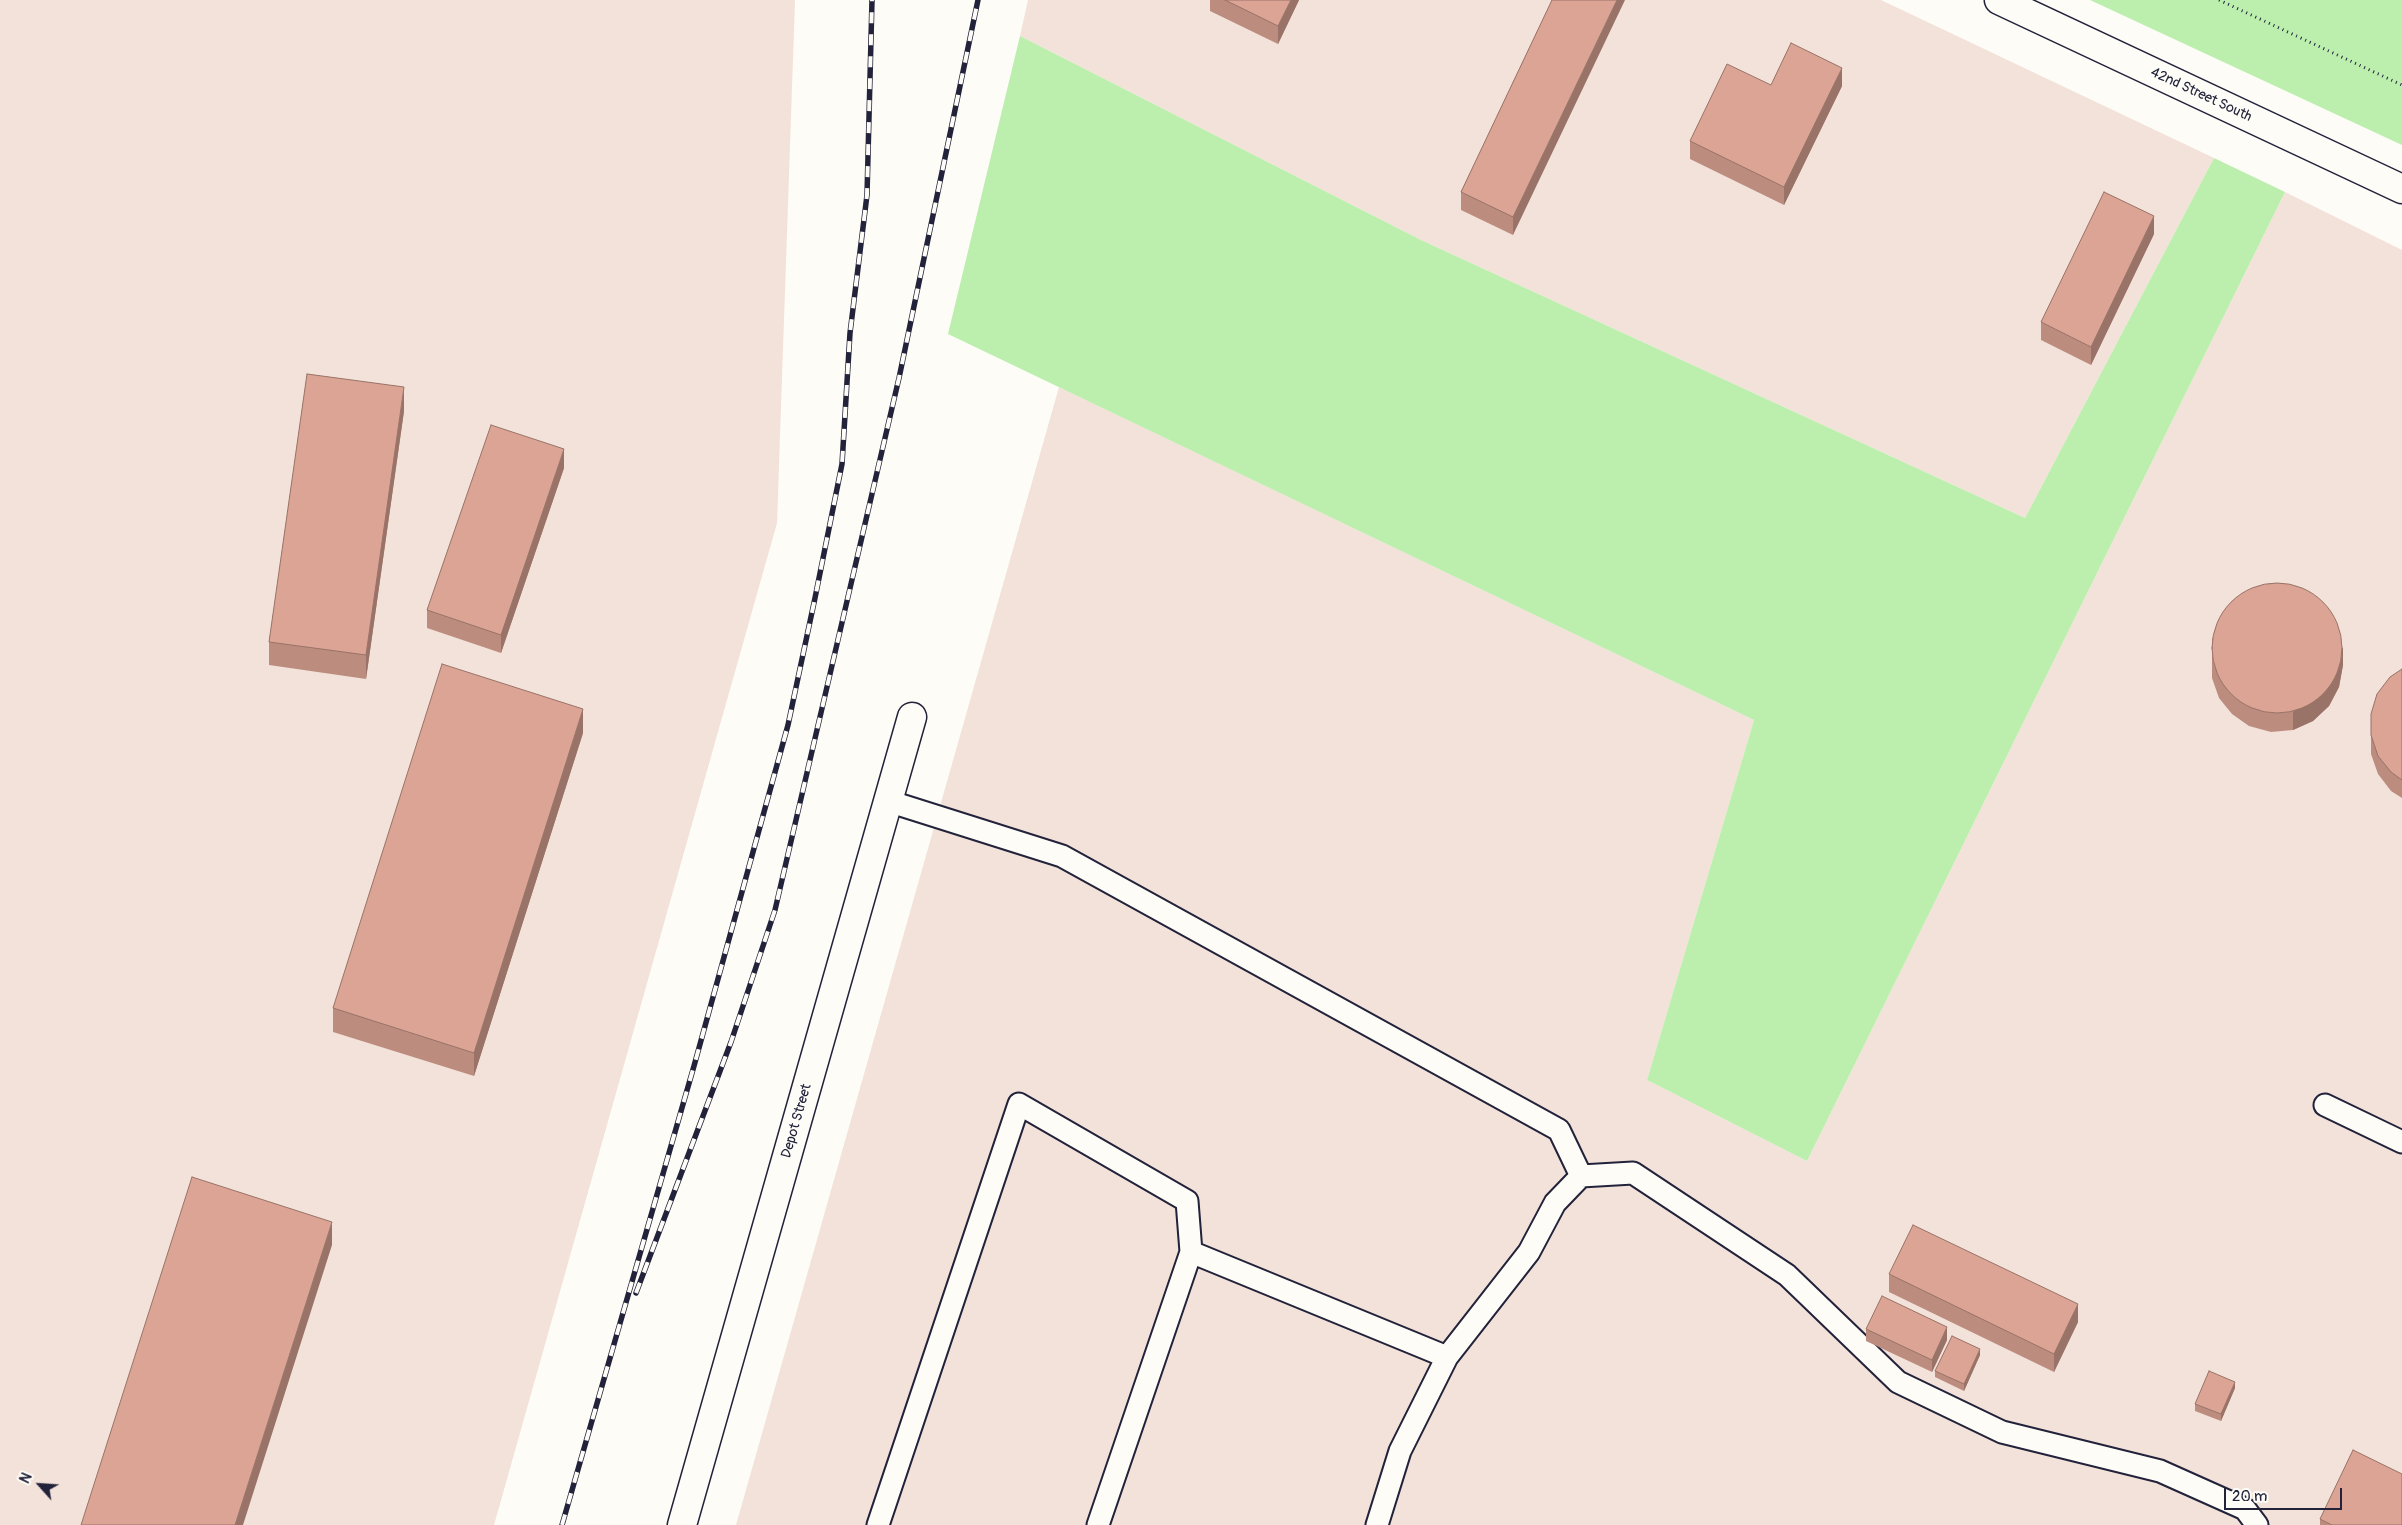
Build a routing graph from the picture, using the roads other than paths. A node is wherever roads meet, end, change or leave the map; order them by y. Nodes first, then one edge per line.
1 (1999, 0) edge
2 (2402, 189) edge
3 (912, 716) dead end
4 (888, 801) junction
5 (2325, 1105) dead end
6 (2402, 1142) edge
7 (1581, 1176) junction
8 (1191, 1252) junction
9 (1447, 1357) junction
10 (682, 1525) edge
11 (878, 1525) edge
12 (1098, 1525) edge
13 (1378, 1525) edge
14 (2257, 1525) edge

1 - 2 street, 42nd Street South
3 - 4 street, Depot Street
4 - 7 lane
4 - 10 street, Depot Street
5 - 6 lane
7 - 9 lane
7 - 14 lane
8 - 9 lane
8 - 11 lane
8 - 12 lane
9 - 13 lane

